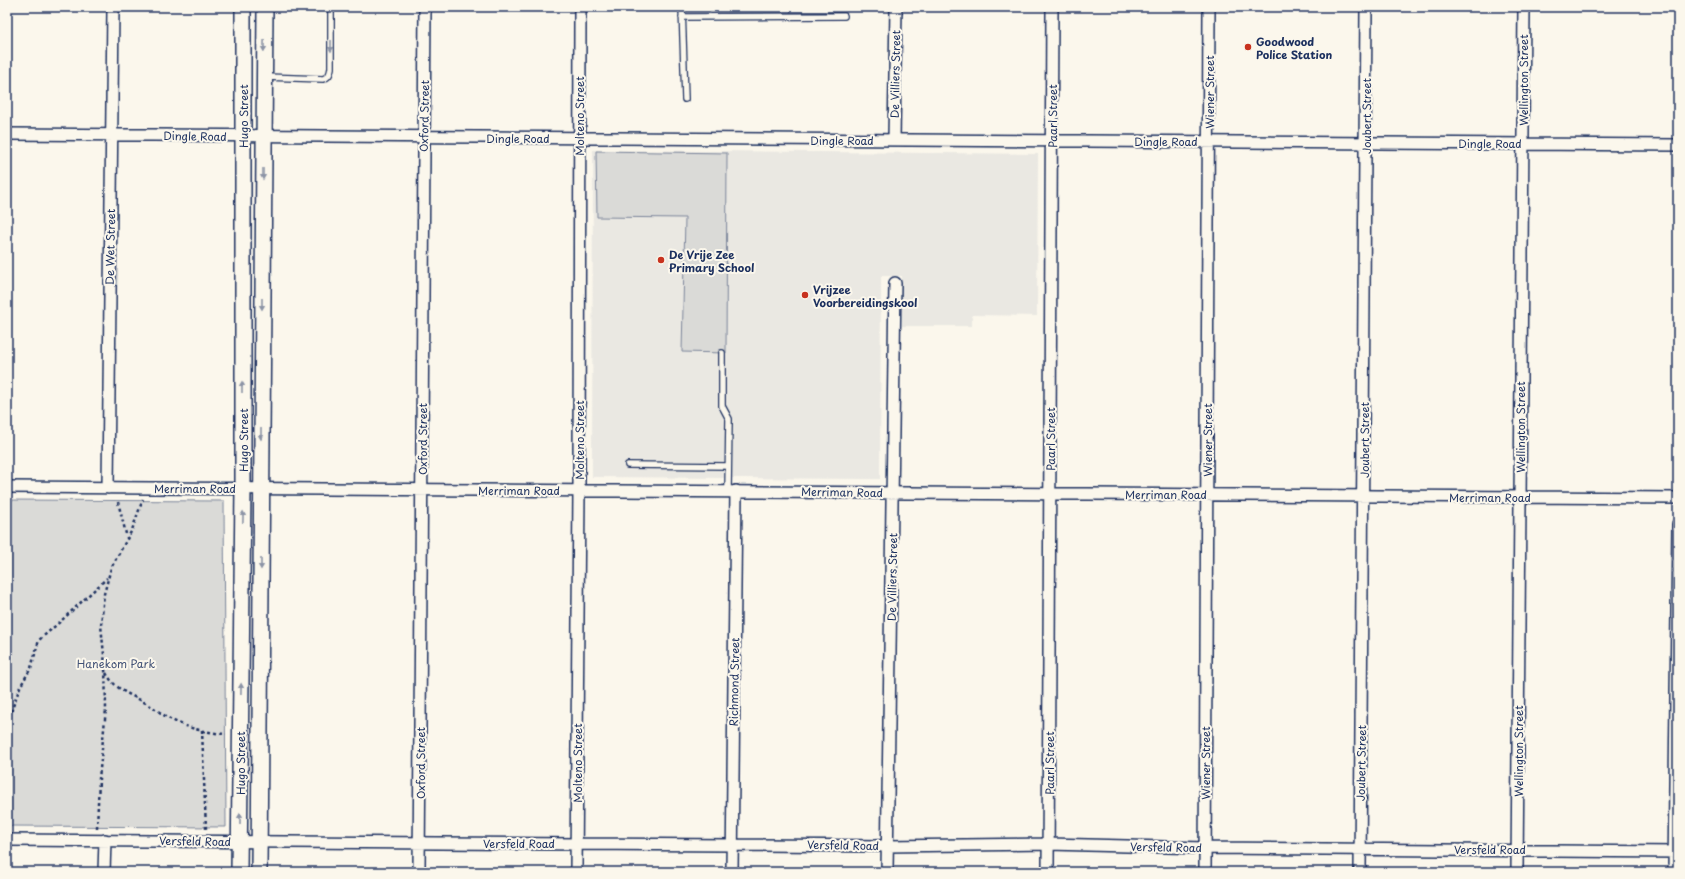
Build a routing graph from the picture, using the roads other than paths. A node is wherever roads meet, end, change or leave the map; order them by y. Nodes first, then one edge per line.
1 (113, 7) edge
2 (243, 7) edge
3 (265, 7) edge
4 (331, 7) edge
5 (425, 7) edge
6 (580, 7) edge
7 (682, 7) edge
8 (896, 7) edge
9 (1052, 7) edge
10 (1209, 7) edge
11 (1366, 7) edge
12 (1524, 7) edge
13 (844, 16) dead end
14 (682, 17) junction
15 (264, 77) junction
16 (685, 98) dead end
17 (7, 134) edge
18 (112, 135) junction
19 (263, 135) junction
20 (244, 136) junction
21 (424, 138) junction
22 (580, 138) junction
23 (894, 140) junction
24 (1052, 140) junction
25 (1208, 141) junction
26 (1365, 142) junction
27 (1523, 143) junction
28 (1678, 145) edge
29 (895, 283) dead end
30 (722, 353) dead end
31 (628, 465) dead end
32 (728, 466) junction
33 (7, 487) edge
34 (108, 488) junction
35 (243, 488) junction
36 (262, 488) junction
37 (422, 489) junction
38 (579, 490) junction
39 (732, 491) junction
40 (893, 492) junction
41 (1049, 494) junction
42 (1207, 494) junction
43 (1364, 496) junction
44 (1520, 497) junction
45 (1678, 498) edge
46 (1678, 524) edge
47 (7, 840) edge
48 (105, 840) junction
49 (240, 842) junction
50 (260, 842) junction
51 (420, 843) junction
52 (576, 843) junction
53 (732, 844) junction
54 (1049, 844) junction
55 (887, 846) junction
56 (1205, 848) junction
57 (1360, 849) junction
58 (1517, 850) junction
59 (1676, 852) edge
60 (104, 872) edge
61 (239, 872) edge
62 (259, 872) edge
63 (419, 872) edge
64 (576, 872) edge
65 (732, 872) edge
66 (887, 872) edge
67 (1048, 872) edge
68 (1205, 872) edge
69 (1360, 872) edge
70 (1517, 872) edge
71 (1674, 872) edge

1 - 18 street, De Wet Street
2 - 20 street, Hugo Street
3 -> 15 street, Hugo Street
4 -> 15 lane
5 - 21 street, Oxford Street
6 - 22 street, Molteno Street
7 - 14 lane
8 - 23 street, De Villiers Street
9 - 24 street, Paarl Street
10 - 25 street, Wiener Street
11 - 26 street, Joubert Street
12 - 27 street, Wellington Street
13 - 14 lane
14 - 16 lane
15 - 19 street, Hugo Street
17 - 18 street, Dingle Road
18 - 20 street, Dingle Road
18 - 34 street, De Wet Street
19 - 20 street, Dingle Road
19 - 21 street, Dingle Road
19 -> 36 street, Hugo Street
35 -> 20 street, Hugo Street
21 - 22 street, Dingle Road
21 - 37 street, Oxford Street
22 - 23 street, Dingle Road
22 - 38 street, Molteno Street
23 - 24 street, Dingle Road
24 - 25 street, Dingle Road
24 - 41 street, Paarl Street
25 - 26 street, Dingle Road
25 - 42 street, Wiener Street
26 - 27 street, Dingle Road
26 - 43 street, Joubert Street
27 - 28 street, Dingle Road
27 - 44 street, Wellington Street
29 - 40 street, De Villiers Street
30 - 32 lane
31 - 32 lane
32 - 39 lane
33 - 34 street, Merriman Road
34 - 35 street, Merriman Road
35 - 36 street, Merriman Road
49 -> 35 street, Hugo Street
36 - 37 street, Merriman Road
36 -> 50 street, Hugo Street
37 - 38 street, Merriman Road
37 - 51 street, Oxford Street
38 - 39 street, Merriman Road
38 - 52 street, Molteno Street
39 - 40 street, Merriman Road
39 - 53 street, Richmond Street
40 - 41 street, Merriman Road
40 - 55 street, De Villiers Street
41 - 42 street, Merriman Road
41 - 54 street, Paarl Street
42 - 43 street, Merriman Road
42 - 56 street, Wiener Street
43 - 44 street, Merriman Road
43 - 57 street, Joubert Street
44 - 45 street, Merriman Road
44 - 58 street, Wellington Street
46 - 59 street
47 - 48 street, Versfeld Road
48 - 49 street, Versfeld Road
48 - 60 street
49 - 50 street, Versfeld Road
49 - 61 street, Hugo Street
50 - 51 street, Versfeld Road
50 - 62 street, Hugo Street
51 - 52 street, Versfeld Road
51 - 63 street, Oxford Street
52 - 53 street, Versfeld Road
52 - 64 street, Molteno Street
53 - 55 street, Versfeld Road
53 - 65 street, Richmond Street
54 - 55 street, Versfeld Road
54 - 56 street, Versfeld Road
54 - 67 street, Paarl Street
55 - 66 street, De Villiers Street
56 - 57 street, Versfeld Road
56 - 68 street, Wiener Street
57 - 58 street, Versfeld Road
57 - 69 street, Joubert Street
58 - 59 street, Versfeld Road
58 - 70 street, Wellington Street
59 - 71 street

